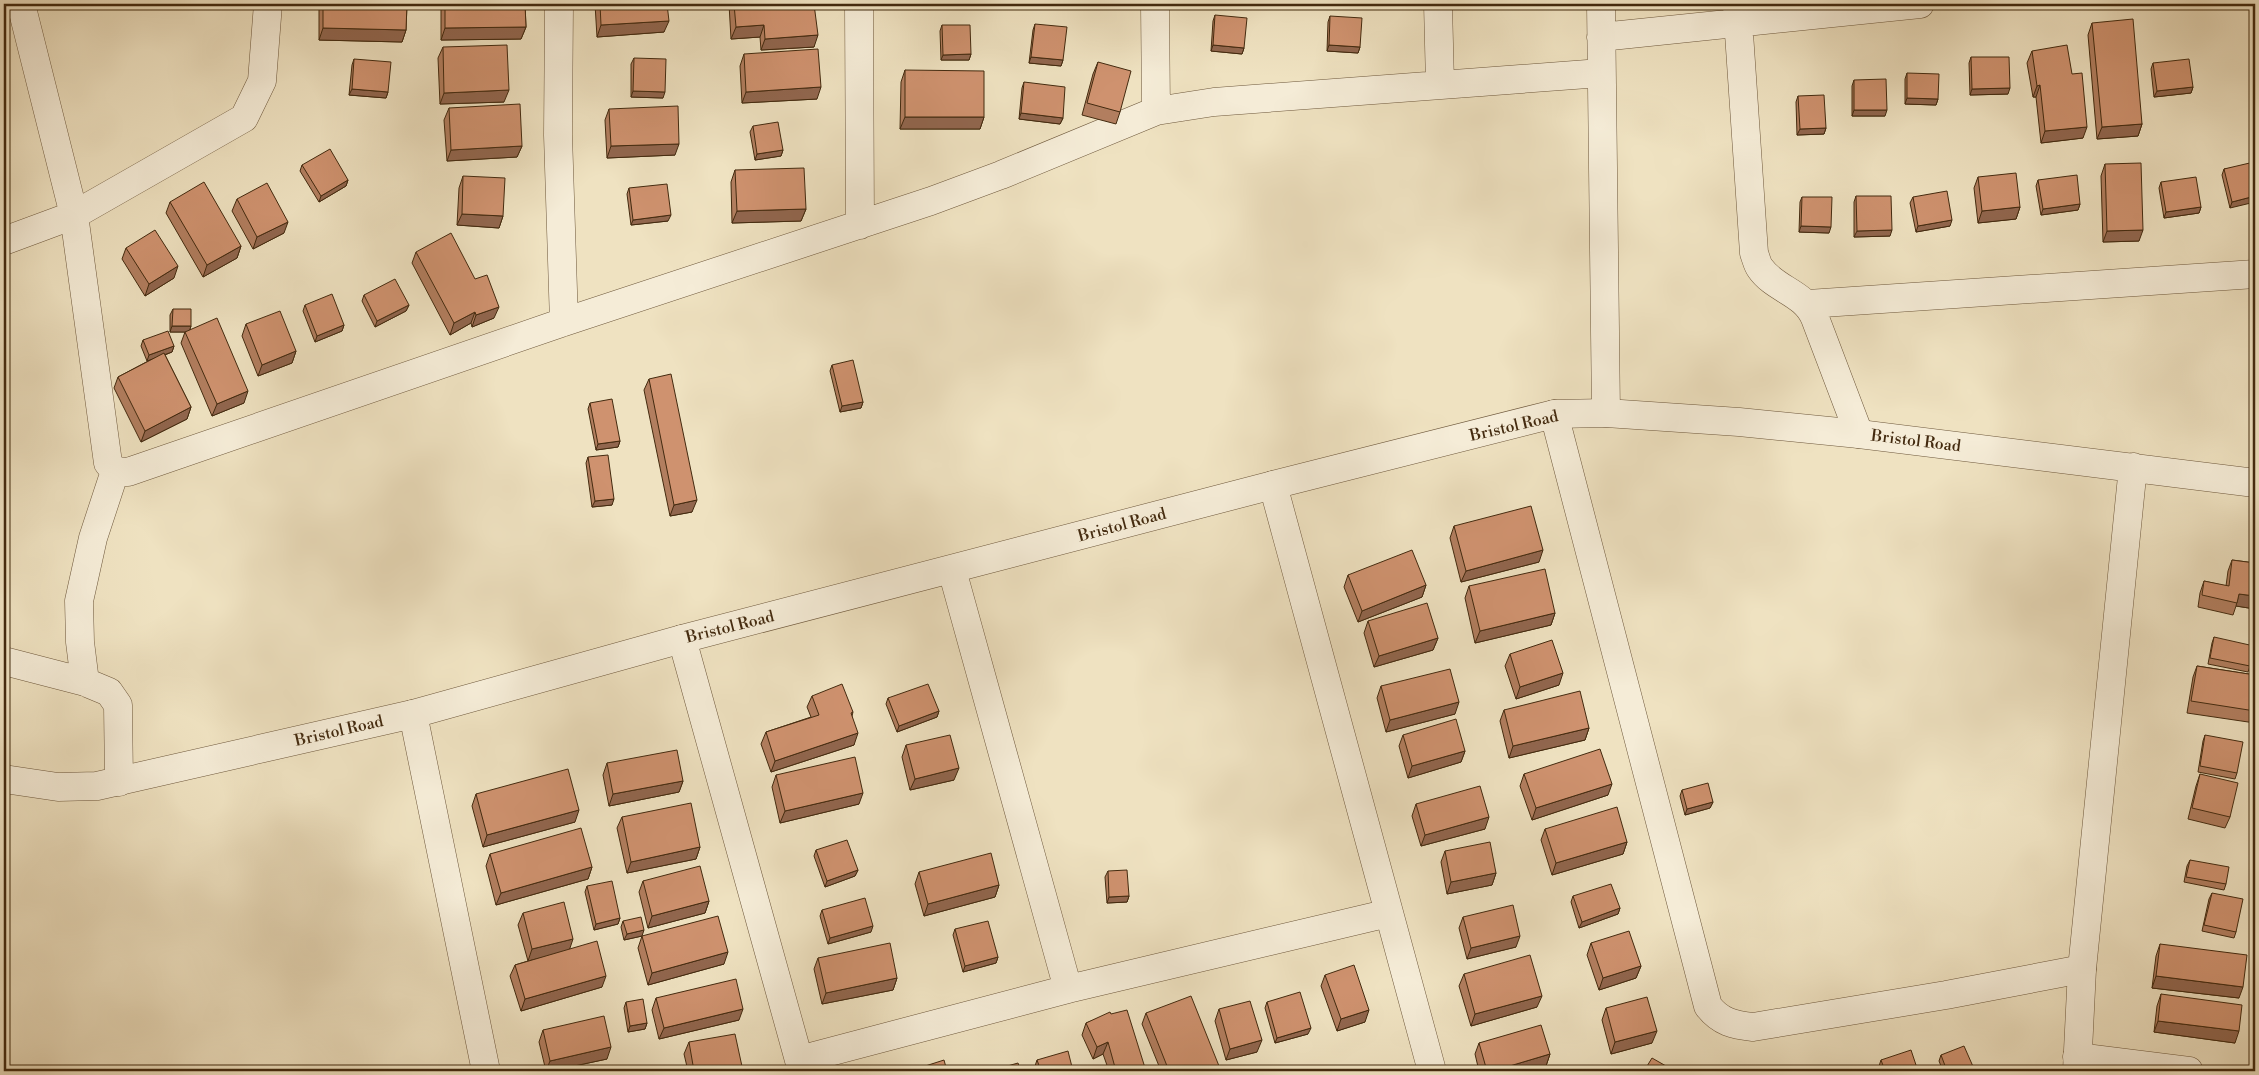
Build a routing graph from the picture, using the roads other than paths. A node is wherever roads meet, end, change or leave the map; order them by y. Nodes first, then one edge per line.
1 (21, 4) edge
2 (268, 4) edge
3 (559, 4) edge
4 (860, 4) edge
5 (1155, 4) edge
6 (1438, 4) edge
7 (1601, 4) edge
8 (1920, 4) edge
9 (1738, 13) edge
10 (1601, 37) junction
11 (1601, 72) junction
12 (1440, 84) junction
13 (1156, 111) junction
14 (74, 214) junction
15 (860, 225) junction
16 (4, 241) edge
17 (2255, 274) edge
18 (1808, 304) junction
19 (564, 322) junction
20 (1606, 413) junction
21 (1554, 414) junction
22 (1858, 434) junction
23 (2133, 467) junction
24 (115, 471) junction
25 (2255, 483) edge
26 (1273, 485) junction
27 (952, 570) junction
28 (682, 639) junction
29 (4, 661) edge
30 (85, 682) junction
31 (413, 714) junction
32 (4, 779) edge
33 (119, 782) junction
34 (1390, 913) junction
35 (2082, 969) junction
36 (1068, 989) junction
37 (2077, 1064) edge
38 (801, 1065) edge
39 (486, 1071) edge
40 (1432, 1071) edge
41 (2189, 1071) edge

1 - 14 street
2 - 14 street
3 - 19 street
4 - 15 street
5 - 13 street
6 - 12 street
7 - 10 street
8 - 9 street
9 - 10 street
9 - 18 street
10 - 11 street
11 - 12 street
11 - 20 street
12 - 13 street
13 - 15 street
14 - 16 street
14 - 24 street
15 - 19 street
17 - 18 street
18 - 22 street
19 - 24 street
20 - 21 street, Bristol Road
20 - 22 street, Bristol Road
21 - 26 street, Bristol Road
21 - 35 street
22 - 23 street, Bristol Road
23 - 25 street, Bristol Road
23 - 35 street
24 - 30 street
26 - 27 street, Bristol Road
26 - 34 street
27 - 28 street, Bristol Road
27 - 36 street
28 - 31 street, Bristol Road
28 - 38 street
29 - 30 street
30 - 33 street
31 - 33 street, Bristol Road
31 - 39 street
32 - 33 street, Bristol Road
34 - 36 street
34 - 40 street
35 - 37 street
36 - 38 street
37 - 41 street

